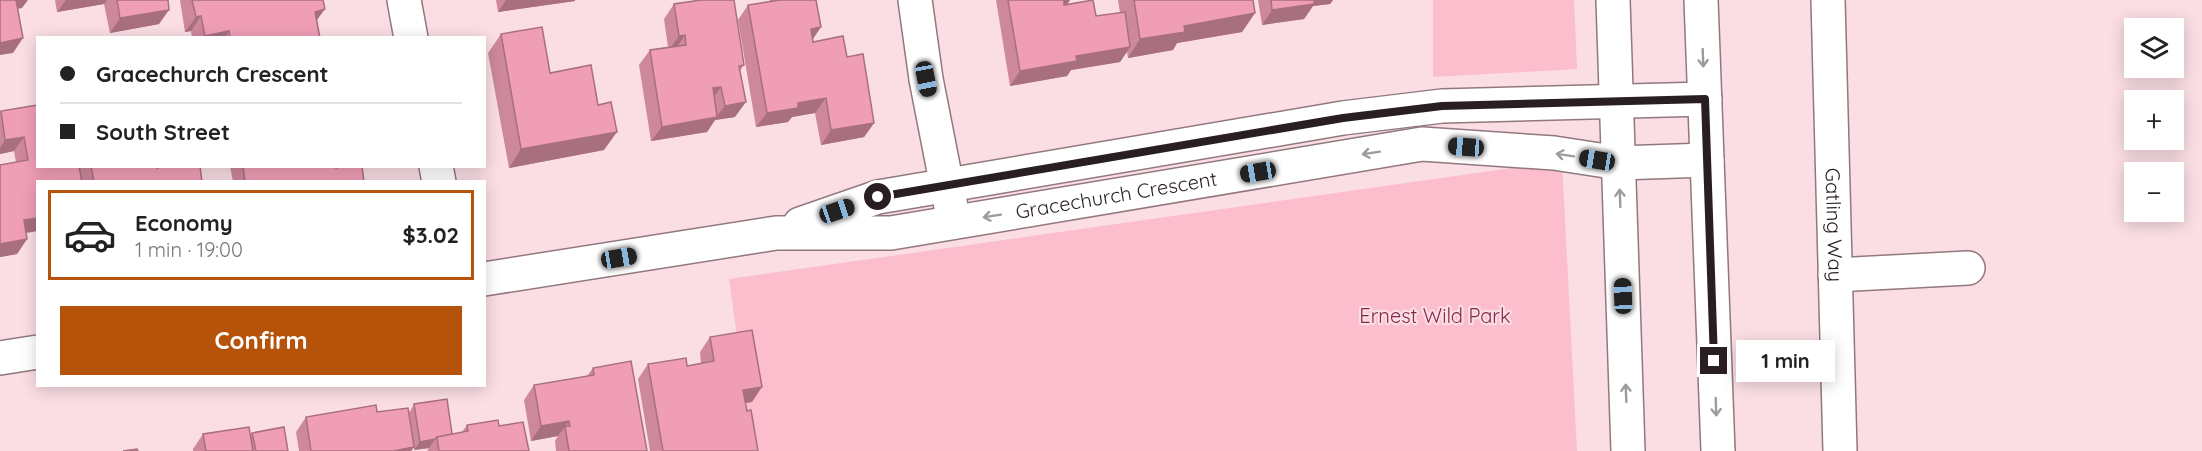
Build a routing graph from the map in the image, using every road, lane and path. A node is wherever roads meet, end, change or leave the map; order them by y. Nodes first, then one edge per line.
1 (404, 0) edge
2 (915, 0) edge
3 (1613, 0) edge
4 (1701, 0) edge
5 (1828, 0) edge
6 (411, 36) edge
7 (1705, 99) junction
8 (1617, 100) junction
9 (1707, 160) junction
10 (1619, 163) junction
11 (946, 185) junction
12 (954, 222) junction
13 (776, 233) junction
14 (1968, 268) dead end
15 (1835, 275) junction
16 (486, 279) edge
17 (36, 352) edge
18 (0, 358) edge
19 (1628, 451) edge
20 (1718, 451) edge
21 (1840, 451) edge

1 - 6 main road
2 - 11 main road
3 - 8 main road
4 -> 7 main road
5 - 15 main road, Gatling Way
7 - 8 main road, Gracechurch Crescent
7 - 9 main road
8 - 10 main road
8 - 11 main road, Gracechurch Crescent
9 - 10 main road, Gracechurch Crescent
9 -> 20 main road
10 -> 12 main road, Gracechurch Crescent
19 -> 10 main road
11 - 12 main road
11 - 13 main road, Gracechurch Crescent
12 - 13 main road, Gracechurch Crescent
13 - 16 main road, Gracechurch Crescent
14 - 15 main road
15 - 21 main road, Gatling Way
17 - 18 main road

